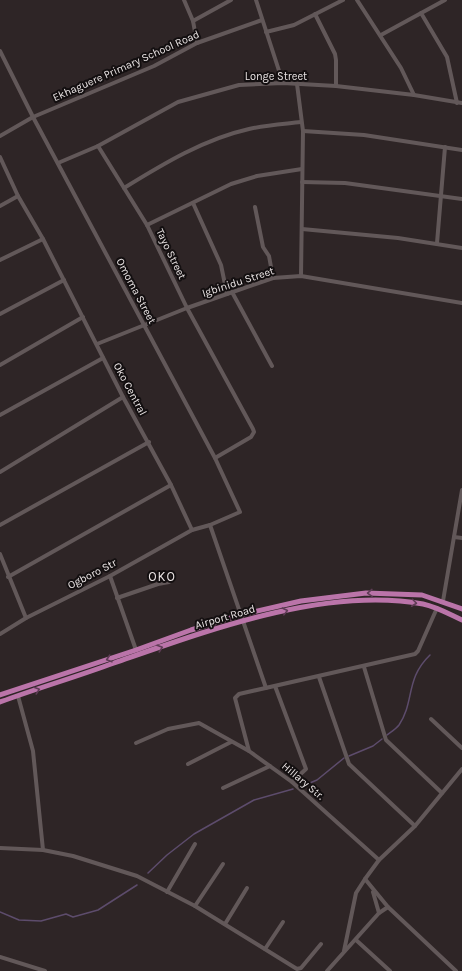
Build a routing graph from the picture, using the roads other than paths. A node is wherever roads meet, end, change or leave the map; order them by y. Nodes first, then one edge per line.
1 (184, 0) edge
2 (231, 0) edge
3 (256, 0) edge
4 (343, 0) edge
5 (357, 0) edge
6 (445, 0) edge
7 (421, 13) junction
8 (315, 14) junction
9 (262, 20) junction
10 (192, 21) junction
11 (266, 32) junction
12 (381, 35) junction
13 (197, 43) junction
14 (0, 51) edge
15 (283, 83) junction
16 (297, 84) junction
17 (336, 86) junction
18 (414, 95) junction
19 (457, 103) junction
20 (462, 104) edge
21 (33, 117) junction
22 (301, 122) junction
23 (303, 131) junction
24 (0, 136) edge
25 (98, 146) junction
26 (445, 147) junction
27 (462, 150) edge
28 (0, 157) edge
29 (58, 163) junction
30 (302, 169) junction
31 (302, 182) junction
32 (124, 188) junction
33 (440, 195) junction
34 (18, 196) junction
35 (462, 199) edge
36 (193, 203) junction
37 (0, 206) edge
38 (255, 207) dead end
39 (147, 225) junction
40 (302, 229) junction
41 (43, 239) junction
42 (437, 243) junction
43 (462, 248) edge
44 (0, 260) edge
45 (301, 276) junction
46 (273, 278) junction
47 (64, 280) junction
48 (229, 293) junction
49 (462, 303) edge
50 (187, 308) junction
51 (0, 314) edge
52 (83, 317) junction
53 (145, 326) junction
54 (97, 344) junction
55 (103, 358) junction
56 (0, 365) edge
57 (272, 366) dead end
58 (124, 397) junction
59 (0, 415) edge
60 (149, 442) junction
61 (215, 458) junction
62 (0, 472) edge
63 (171, 485) junction
64 (462, 492) edge
65 (460, 514) edge
66 (0, 525) edge
67 (210, 525) junction
68 (192, 530) junction
69 (454, 538) junction
70 (462, 538) edge
71 (0, 554) edge
72 (2, 561) edge
73 (8, 576) junction
74 (110, 576) junction
75 (169, 582) dead end
76 (117, 598) junction
77 (443, 601) junction
78 (437, 608) junction
79 (462, 609) edge
80 (240, 615) junction
81 (26, 618) junction
82 (462, 620) edge
83 (243, 621) junction
84 (0, 634) edge
85 (136, 650) junction
86 (364, 666) junction
87 (319, 677) junction
88 (275, 686) junction
89 (266, 688) junction
90 (0, 693) edge
91 (18, 696) junction
92 (0, 702) edge
93 (431, 719) dead end
94 (232, 742) junction
95 (136, 743) dead end
96 (462, 748) edge
97 (249, 751) junction
98 (188, 764) dead end
99 (270, 766) junction
100 (462, 769) edge
101 (292, 782) junction
102 (223, 788) dead end
103 (442, 793) junction
104 (414, 826) junction
105 (195, 844) dead end
106 (0, 848) edge
107 (43, 850) junction
108 (379, 860) junction
109 (222, 864) dead end
110 (365, 879) junction
111 (247, 888) dead end
112 (373, 891) junction
113 (167, 892) junction
114 (195, 906) junction
115 (388, 907) junction
116 (379, 913) junction
117 (283, 922) dead end
118 (225, 924) junction
119 (356, 940) junction
120 (321, 944) dead end
121 (266, 949) junction
122 (344, 951) junction
123 (0, 957) edge
124 (44, 971) edge
125 (327, 971) edge
126 (390, 971) edge
127 (456, 971) edge

1 - 10 street
2 - 10 street
3 - 9 street
4 - 8 street
5 - 12 street
6 - 7 street
7 - 12 street
7 - 19 street
8 - 11 street
8 - 17 street
9 - 11 street
9 - 13 street, Ekhaguere Primary School Road
10 - 13 street
11 - 15 street
12 - 18 street
13 - 21 street, Ekhaguere Primary School Road
14 - 21 street, Omoma Street
15 - 16 street, Longe Street
15 - 25 street, Longe Street
16 - 17 street, Longe Street
16 - 22 street
17 - 18 street, Longe Street
18 - 19 street, Longe Street
19 - 20 street, Longe Street
21 - 24 street, Ekhaguere Primary School Road
21 - 29 street, Omoma Street
22 - 23 street
22 - 32 street
23 - 26 street
23 - 30 street
25 - 29 street, Longe Street
25 - 32 street, Tayo Street
26 - 27 street
26 - 33 street
28 - 34 street, Oko Central
29 - 53 street, Omoma Street
30 - 31 street
30 - 36 street
31 - 33 street
31 - 40 street
32 - 39 street, Tayo Street
33 - 35 street
33 - 42 street
34 - 37 street
34 - 41 street, Oko Central
36 - 39 street
36 - 48 street
38 - 46 street
39 - 50 street, Tayo Street
40 - 42 street
40 - 45 street
41 - 44 street
41 - 47 street, Oko Central
42 - 43 street
45 - 46 street, Igbinidu Street
45 - 49 street, Igbinidu Street
46 - 48 street, Igbinidu Street
47 - 51 street
47 - 52 street, Oko Central
48 - 50 street, Igbinidu Street
48 - 57 street
50 - 53 street, Igbinidu Street
50 - 61 street, Tayo Street
52 - 54 street, Oko Central
52 - 56 street
53 - 54 street, Igbinidu Street
53 - 61 street, Omoma Street
54 - 55 street, Oko Central
55 - 58 street, Oko Central
55 - 59 street
58 - 60 street, Oko Central
58 - 62 street
60 - 63 street, Oko Central
60 - 66 street
61 - 67 street, Omoma Street
63 - 68 street, Oko Central
63 - 73 street
64 - 65 street
65 - 69 street
67 - 68 street
67 - 80 street
68 - 74 street, Ogboro Str
69 - 70 street
69 - 77 street
71 - 72 street
72 - 73 street
73 - 81 street
74 - 76 street
74 - 81 street, Ogboro Str
75 - 76 street
76 - 85 street
77 - 79 main road, Airport Road
77 -> 80 main road, Airport Road
78 - 82 main road, Airport Road
83 -> 78 main road, Airport Road
78 - 86 street
80 - 83 street
80 - 85 main road, Airport Road
81 - 84 street, Ogboro Str
83 - 89 street
91 -> 83 main road, Airport Road
85 -> 90 main road, Airport Road
86 - 87 street
86 - 103 street
87 - 88 street
87 - 104 street
88 - 89 street
88 - 101 street
89 - 97 street
91 - 92 main road, Airport Road
91 - 107 street
93 - 96 street
94 - 95 street, Hillary Str.
94 - 97 street, Hillary Str.
94 - 98 street
97 - 99 street, Hillary Str.
99 - 101 street, Hillary Str.
99 - 102 street
100 - 103 street
101 - 108 street, Hillary Str.
103 - 104 street
104 - 108 street
105 - 113 street
106 - 107 street
107 - 113 street
108 - 110 street
109 - 114 street
110 - 112 street
110 - 122 street
111 - 118 street
112 - 115 street
112 - 116 street
113 - 114 street
114 - 118 street
115 - 116 street
115 - 127 street
116 - 119 street
117 - 121 street
118 - 121 street
119 - 122 street
119 - 126 street
120 - 121 street
122 - 125 street
123 - 124 street

